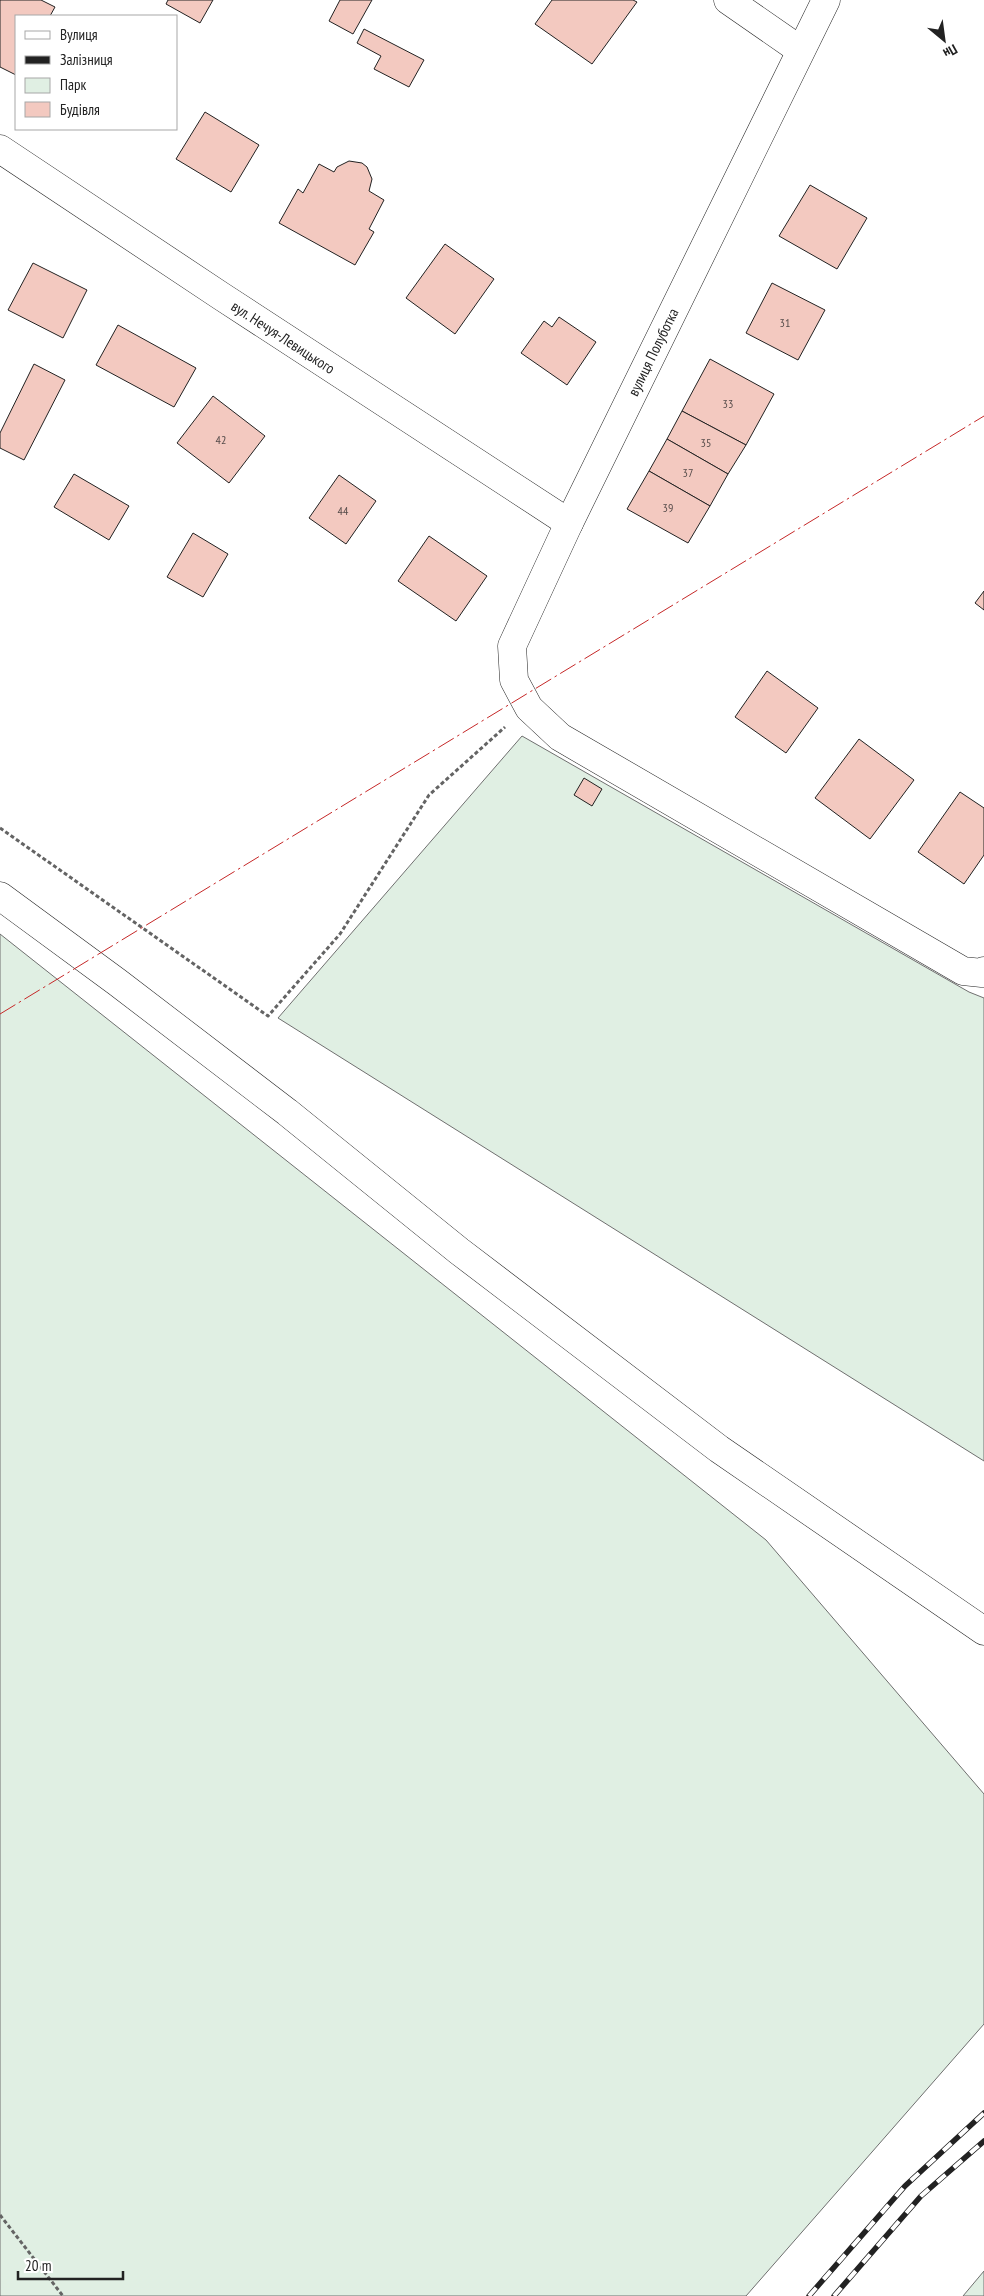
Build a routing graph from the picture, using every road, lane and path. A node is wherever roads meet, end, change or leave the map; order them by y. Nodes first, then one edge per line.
1 (728, 0) edge
2 (826, 0) edge
3 (800, 50) junction
4 (0, 149) edge
5 (569, 523) junction
6 (529, 708) junction
7 (0, 828) edge
8 (0, 896) edge
9 (983, 972) edge
10 (984, 1631) edge
11 (0, 2215) edge
12 (63, 2296) edge

1 - 3 main road
2 - 3 main road, вулиця Полуботка
3 - 5 main road, вулиця Полуботка
4 - 5 main road, вул. Нечуя-Левицького
5 - 6 main road, вулиця Полуботка
6 - 7 path
6 - 9 main road, вулиця Полуботка
8 - 10 main road
11 - 12 path

